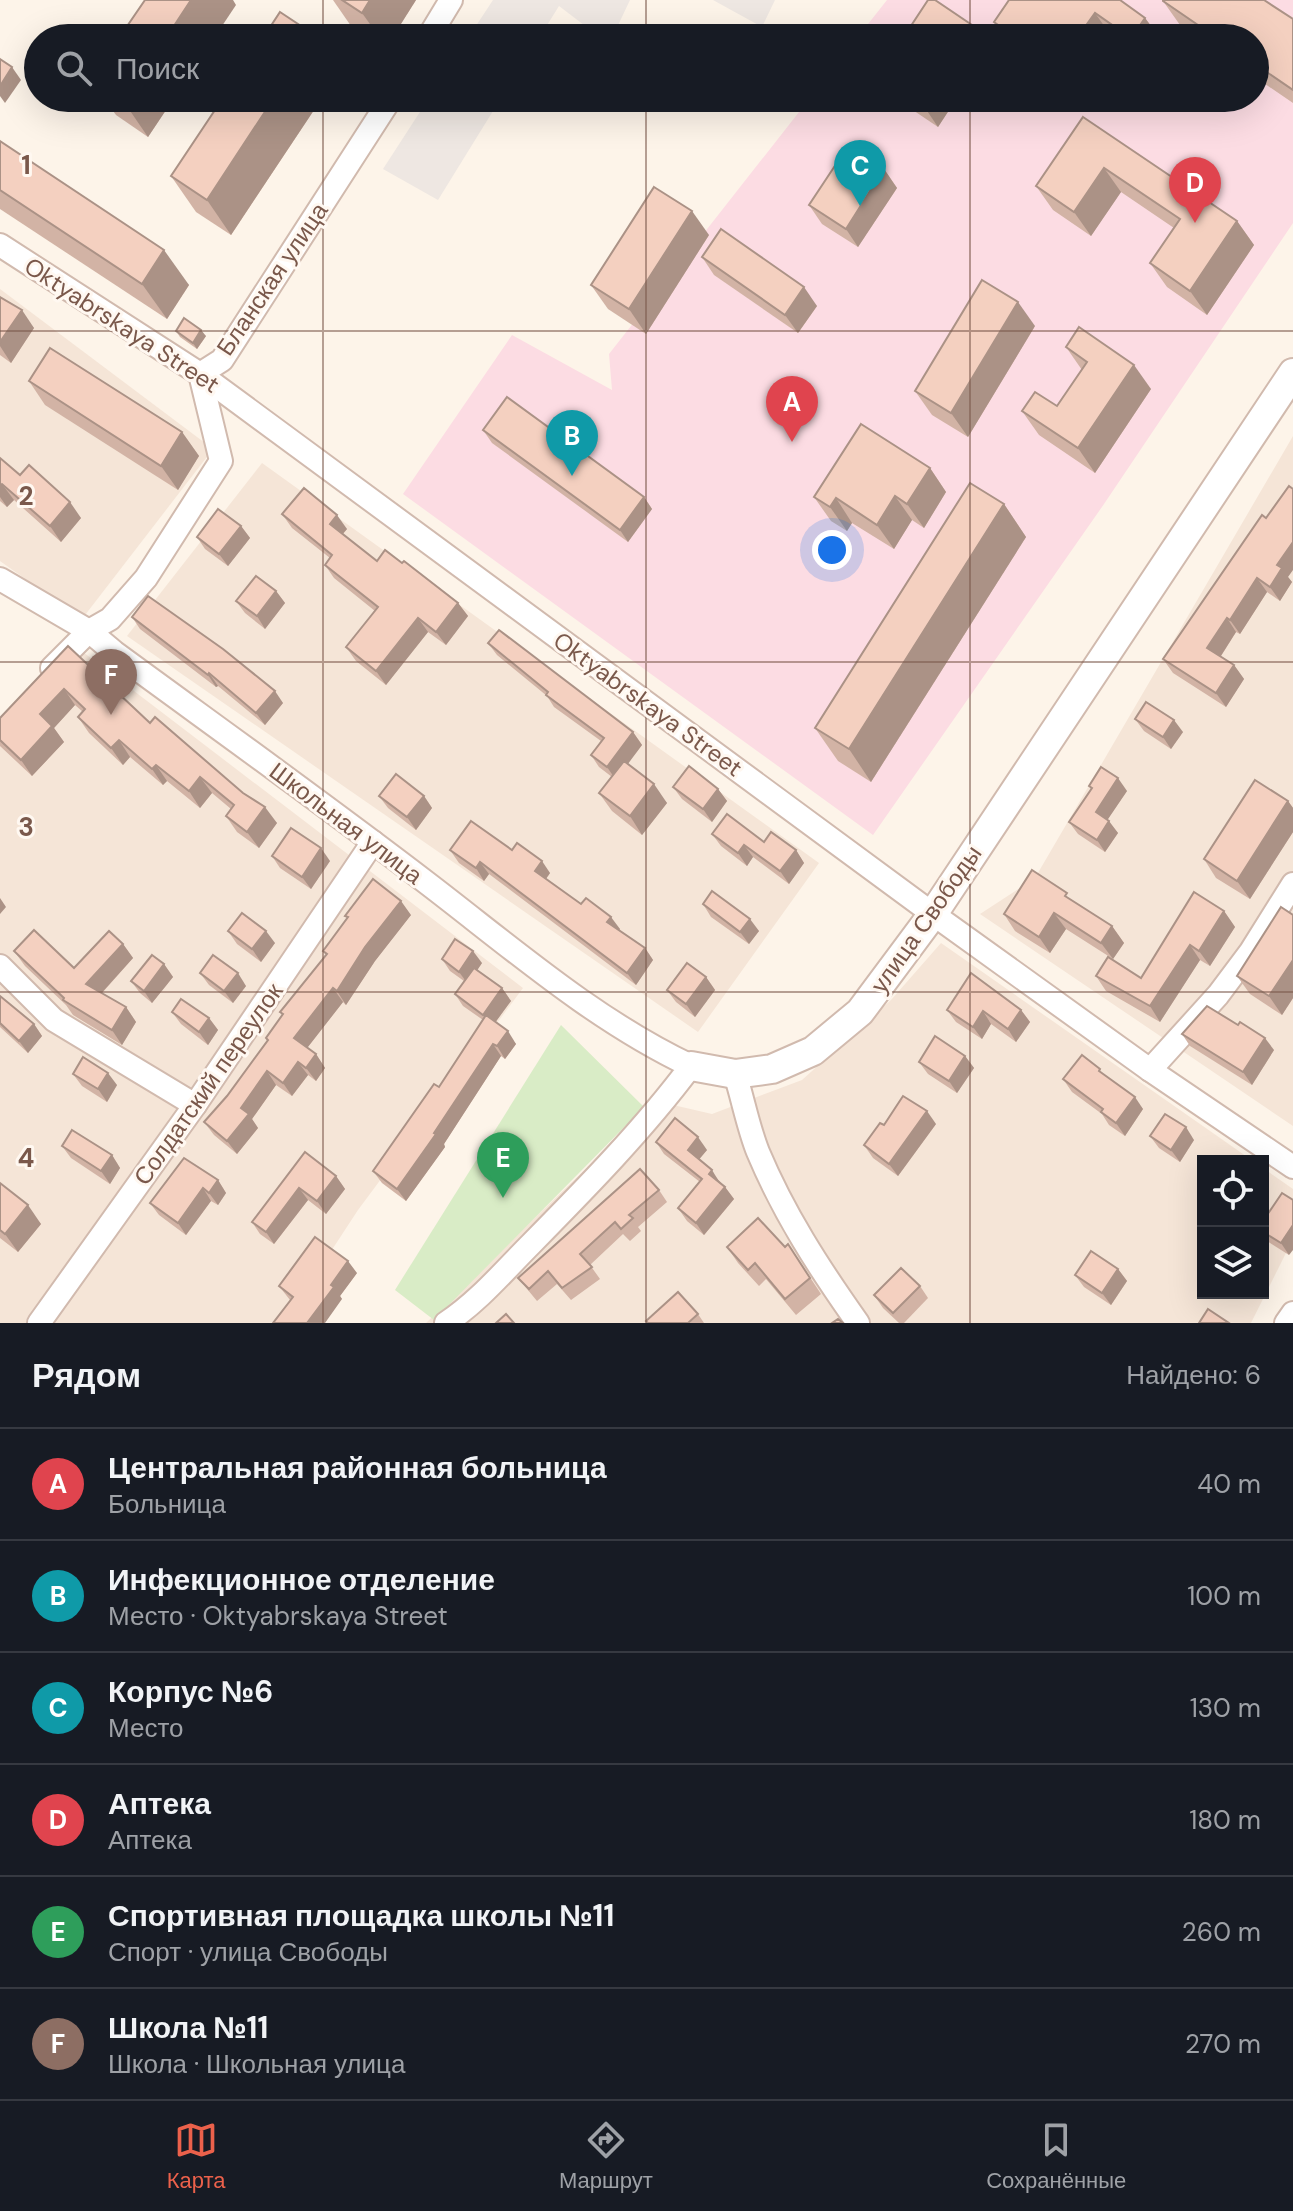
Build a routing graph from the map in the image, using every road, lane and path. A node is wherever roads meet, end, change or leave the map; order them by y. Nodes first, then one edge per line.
1 (451, 0) edge
2 (436, 24) edge
3 (382, 112) edge
4 (0, 245) edge
5 (1293, 373) edge
6 (200, 374) junction
7 (0, 579) edge
8 (89, 631) junction
9 (33, 687) edge
10 (373, 842) junction
11 (1293, 884) edge
12 (933, 914) junction
13 (0, 966) edge
14 (691, 1066) junction
15 (1150, 1070) junction
16 (735, 1074) junction
17 (195, 1105) junction
18 (1293, 1167) edge
19 (1293, 1313) edge
20 (39, 1323) edge
21 (446, 1323) edge
22 (858, 1323) edge
23 (1286, 1323) edge

1 - 2 street
3 - 6 street, Бланская улица
4 - 6 street, Oktyabrskaya Street
5 - 12 street, улица Свободы
6 - 8 street, Бланская улица
6 - 12 street, Oktyabrskaya Street
7 - 8 street, Школьная улица
8 - 9 street, Бланская улица
8 - 10 street, Школьная улица
10 - 14 street, Школьная улица
10 - 17 street, Солдатский переулок
11 - 15 street
12 - 15 street, Oktyabrskaya Street
12 - 16 street, улица Свободы
13 - 17 street
14 - 16 street, улица Свободы
14 - 21 street
15 - 18 street, Oktyabrskaya Street
16 - 22 street
17 - 20 street, Солдатский переулок
19 - 23 street

